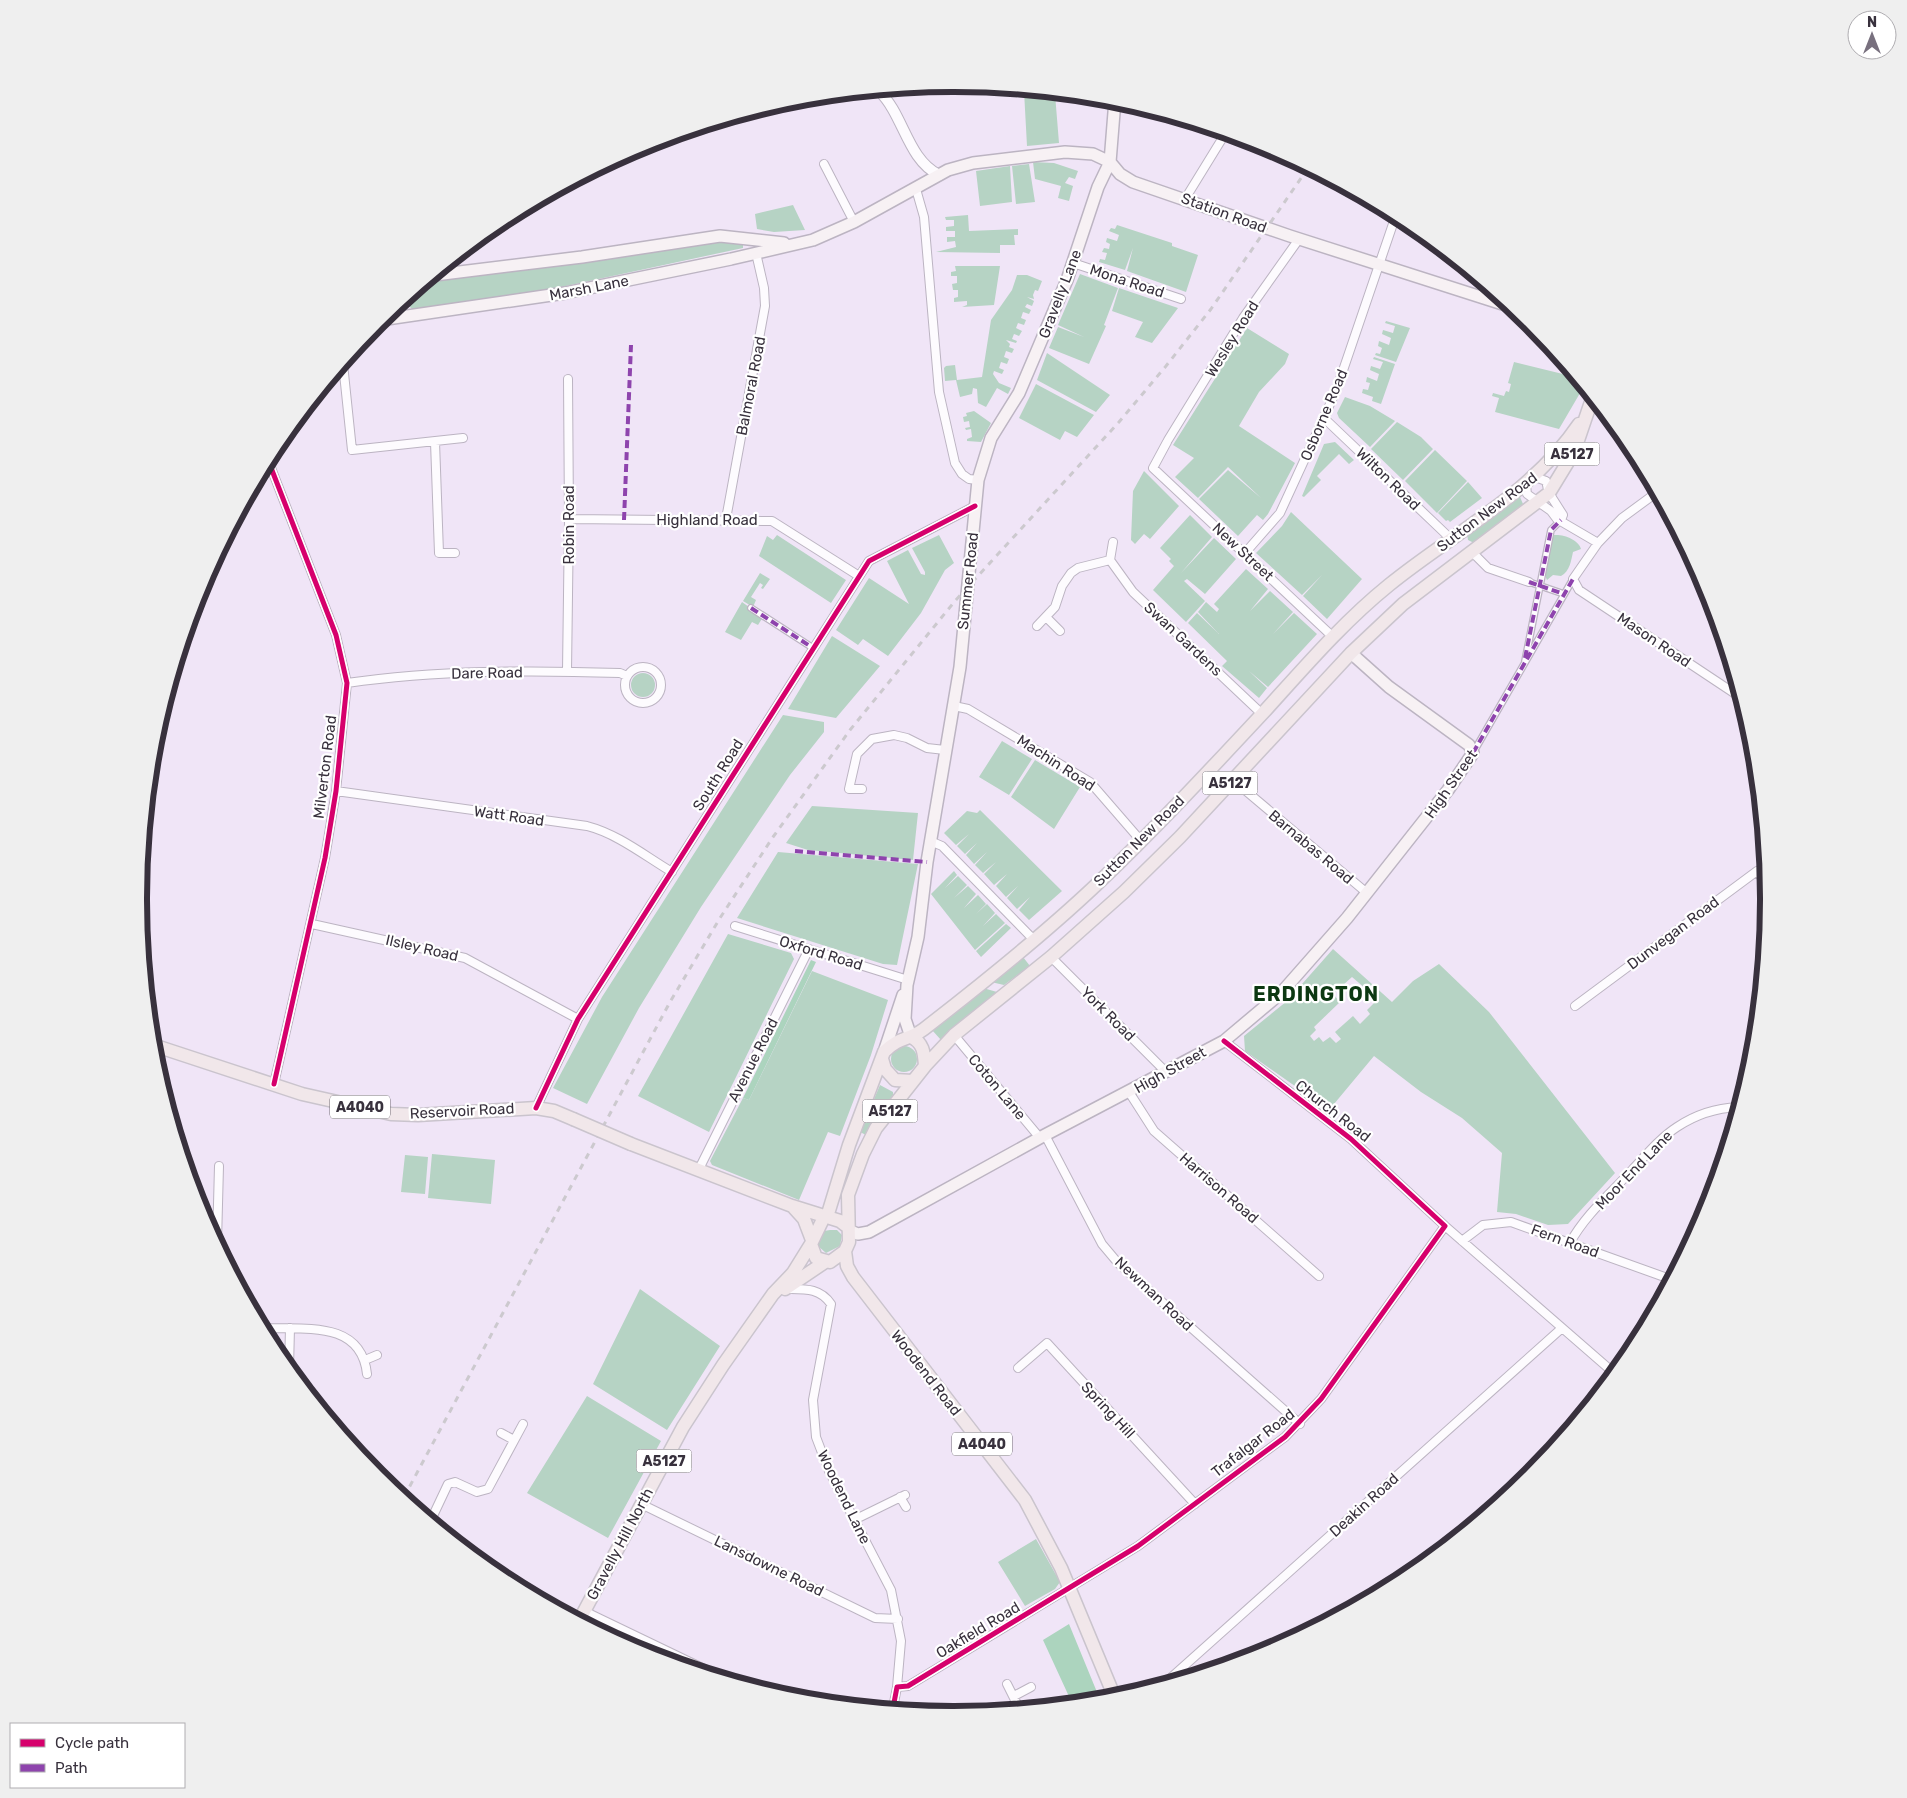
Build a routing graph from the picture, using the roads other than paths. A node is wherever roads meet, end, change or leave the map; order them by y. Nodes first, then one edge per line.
1 (882, 96) edge
2 (1114, 109) edge
3 (1222, 139) edge
4 (1110, 162) junction
5 (824, 164) dead end
6 (939, 175) junction
7 (916, 189) junction
8 (1185, 199) junction
9 (854, 222) junction
10 (1393, 223) edge
11 (1299, 239) junction
12 (795, 244) junction
13 (756, 253) junction
14 (1073, 263) junction
15 (1380, 264) junction
16 (445, 274) edge
17 (1181, 299) dead end
18 (1495, 302) edge
19 (395, 318) edge
20 (344, 371) edge
21 (568, 379) dead end
22 (1590, 404) edge
23 (1587, 412) junction
24 (1325, 419) junction
25 (463, 438) dead end
26 (435, 442) junction
27 (1153, 468) joint
28 (272, 469) edge
29 (978, 480) junction
30 (1530, 481) junction
31 (1549, 493) junction
32 (1652, 496) edge
33 (1538, 502) junction
34 (975, 506) junction
35 (569, 520) junction
36 (726, 520) junction
37 (1561, 520) junction
38 (1451, 539) junction
39 (1113, 542) dead end
40 (1598, 543) junction
41 (1472, 552) junction
42 (455, 553) dead end
43 (1245, 553) junction
44 (1110, 560) junction
45 (859, 576) junction
46 (1573, 579) junction
47 (1528, 582) joint
48 (1540, 587) junction
49 (1564, 594) junction
50 (751, 608) dead end
51 (1046, 617) junction
52 (1038, 626) dead end
53 (1060, 631) dead end
54 (1333, 636) junction
55 (813, 648) junction
56 (1350, 653) junction
57 (1524, 668) junction
58 (567, 671) junction
59 (627, 676) junction
60 (347, 683) junction
61 (1734, 693) edge
62 (954, 706) junction
63 (1262, 714) junction
64 (945, 750) junction
65 (1473, 754) junction
66 (1233, 780) junction
67 (862, 789) dead end
68 (336, 791) junction
69 (930, 841) junction
70 (1142, 842) junction
71 (672, 872) junction
72 (1759, 874) edge
73 (1367, 893) junction
74 (312, 924) junction
75 (735, 926) dead end
76 (1034, 940) junction
77 (808, 949) junction
78 (1051, 957) junction
79 (908, 983) junction
80 (1575, 1006) dead end
81 (578, 1019) junction
82 (954, 1036) junction
83 (911, 1037) junction
84 (1224, 1041) junction
85 (161, 1047) edge
86 (883, 1056) junction
87 (925, 1066) junction
88 (1166, 1071) junction
89 (913, 1080) junction
90 (274, 1084) junction
91 (1130, 1092) junction
92 (1733, 1107) edge
93 (536, 1108) junction
94 (1043, 1137) junction
95 (219, 1166) dead end
96 (698, 1171) junction
97 (792, 1206) junction
98 (825, 1217) junction
99 (1445, 1226) junction
100 (217, 1228) edge
101 (850, 1230) junction
102 (1462, 1241) junction
103 (811, 1242) junction
104 (1570, 1243) junction
105 (845, 1251) junction
106 (827, 1262) junction
107 (1319, 1276) dead end
108 (1665, 1277) edge
109 (785, 1289) junction
110 (878, 1310) junction
111 (756, 1317) junction
112 (271, 1328) edge
113 (290, 1328) junction
114 (1562, 1328) junction
115 (377, 1355) dead end
116 (289, 1356) edge
117 (366, 1360) junction
118 (1018, 1368) dead end
119 (1609, 1368) edge
120 (367, 1374) dead end
121 (523, 1424) dead end
122 (1300, 1424) junction
123 (501, 1433) dead end
124 (514, 1440) junction
125 (641, 1504) junction
126 (1195, 1504) junction
127 (906, 1507) dead end
128 (434, 1515) edge
129 (854, 1520) junction
130 (1070, 1588) junction
131 (583, 1614) edge
132 (898, 1619) junction
133 (597, 1622) edge
134 (647, 1642) joint
135 (681, 1658) edge
136 (1175, 1674) edge
137 (1007, 1684) dead end
138 (897, 1687) junction
139 (1031, 1687) dead end
140 (1112, 1690) edge
141 (1014, 1696) junction
142 (894, 1703) edge
143 (1017, 1703) edge

1 - 6 street
2 - 4 main road, Gravelly Lane
3 - 8 street
4 - 6 main road, Station Road
4 - 8 main road, Station Road
4 - 14 main road, Gravelly Lane
5 - 9 street
6 - 7 main road, Marsh Lane
7 - 9 main road, Marsh Lane
7 - 29 street
8 - 11 main road, Station Road
9 - 12 main road, Marsh Lane
10 - 15 street, Osborne Road
11 - 15 main road, Station Road
11 - 27 street, Wesley Road
12 - 13 main road, Marsh Lane
12 - 16 main road, Marsh Lane
13 - 19 main road, Marsh Lane
13 - 36 street, Balmoral Road
14 - 17 street, Mona Road
14 - 29 main road, Gravelly Lane
15 - 18 main road, Station Road
15 - 24 street, Osborne Road
20 - 26 street
21 - 35 street, Robin Road
22 - 23 main road, A5127
23 - 30 main road, Sutton New Road / A5127
23 - 31 main road, Sutton New Road / A5127
24 - 38 street, Wilton Road
24 - 43 street, Osborne Road
25 - 26 street
26 - 42 street
27 - 43 street, New Street
28 - 60 street, Milverton Road
29 - 34 main road, Summer Road
30 - 31 street
30 - 33 street
30 - 38 main road, Sutton New Road / A5127
31 - 33 main road, Sutton New Road / A5127
31 - 37 street
32 - 40 street
33 - 37 street
33 - 41 main road, Sutton New Road / A5127
34 - 45 street, South Road
34 - 62 main road, Summer Road
35 - 36 street, Highland Road
35 - 58 street, Robin Road
36 - 45 street, Highland Road
37 - 40 street
37 - 48 street, High Street
38 - 54 main road, Sutton New Road / A5127
39 - 44 street
40 - 46 street
41 - 47 street
41 - 56 main road, Sutton New Road / A5127
43 - 54 street, New Street
44 - 51 street
44 - 63 street, Swan Gardens
45 - 55 street, South Road
46 - 49 street, High Street
46 - 61 street, Mason Road
47 - 48 street
48 - 49 street
48 - 57 street, High Street
49 - 57 street, High Street
50 - 55 street
51 - 52 street
51 - 53 street
54 - 63 main road, Sutton New Road / A5127
55 - 71 street, South Road
56 - 65 main road
56 - 66 main road, Sutton New Road / A5127
57 - 65 street, High Street
58 - 59 street, Dare Road
58 - 60 street, Dare Road
59 - 59 street, Dare Road
60 - 68 street, Milverton Road
62 - 64 main road, Summer Road
62 - 70 street, Machin Road
63 - 70 main road, Sutton New Road / A5127
64 - 67 street
64 - 69 main road, Summer Road
65 - 73 main road, High Street
66 - 73 street, Barnabas Road
66 - 78 main road, Sutton New Road / A5127
68 - 71 street, Watt Road
68 - 74 street, Milverton Road
69 - 76 street
69 - 79 main road, Summer Road
70 - 76 main road, Sutton New Road / A5127
71 - 81 street, South Road
72 - 80 street, Dunvegan Road
73 - 84 main road, High Street
74 - 81 street, Ilsley Road
74 - 90 street, Milverton Road
75 - 77 street, Oxford Road
76 - 83 main road, Sutton New Road / A5127
77 - 79 street, Oxford Road
77 - 96 street, Avenue Road
78 - 82 main road, Sutton New Road / A5127
78 - 88 street, York Road
79 - 83 main road, Summer Road
79 - 86 main road, Summer Road
81 - 93 street, South Road
82 - 87 main road, Sutton New Road / A5127
82 - 94 street, Coton Lane
83 - 86 main road, Sutton New Road / A5127
83 - 87 main road
84 - 88 main road, High Street
84 - 99 street, Church Road
85 - 90 main road, Reservoir Road / A4040
86 - 89 main road
86 - 98 main road, Summer Road / A5127
87 - 89 main road, A5127
88 - 91 main road, High Street
89 - 101 main road, A5127
90 - 93 main road, Reservoir Road / A4040
91 - 94 main road, High Street
91 - 107 street, Harrison Road
92 - 104 street, Moor End Lane
93 - 96 main road, Reservoir Road / A4040, bridge
94 - 101 main road, High Street
94 - 122 street, Newman Road
95 - 100 street
96 - 97 main road, Reservoir Road / A4040
97 - 98 main road, Reservoir Road / A4040
97 - 103 main road
98 - 101 main road
98 - 103 main road
99 - 102 street, Church Road
99 - 122 street, Trafalgar Road
101 - 105 main road
102 - 104 street, Fern Road
102 - 114 street, Church Road
103 - 106 main road
103 - 111 main road, Gravelly Hill North / A5127
104 - 108 street, Fern Road
105 - 106 main road
105 - 110 main road, Woodend Road / A4040
106 - 109 main road, Gravelly Hill North / A5127
106 - 110 main road, Woodend Road / A4040
109 - 111 main road, Gravelly Hill North / A5127
109 - 129 street, Woodend Lane
110 - 130 main road, Woodend Road / A4040
111 - 125 main road, Gravelly Hill North / A5127
112 - 113 street
113 - 116 street
113 - 117 street
114 - 119 street, Church Road
114 - 136 street, Deakin Road
115 - 117 street
117 - 120 street
118 - 126 street, Spring Hill
121 - 124 street
122 - 126 street, Trafalgar Road
123 - 124 street
124 - 128 street
125 - 131 main road, Gravelly Hill North / A5127
125 - 132 street, Lansdowne Road
126 - 130 street, Trafalgar Road
127 - 129 street
129 - 132 street, Woodend Lane
130 - 138 street, Oakfield Road
130 - 140 main road, Woodend Road / A4040
132 - 138 street, Woodend Lane
133 - 134 street
134 - 135 street
137 - 141 street
138 - 142 street, Woodend Lane
139 - 141 street
141 - 143 street

